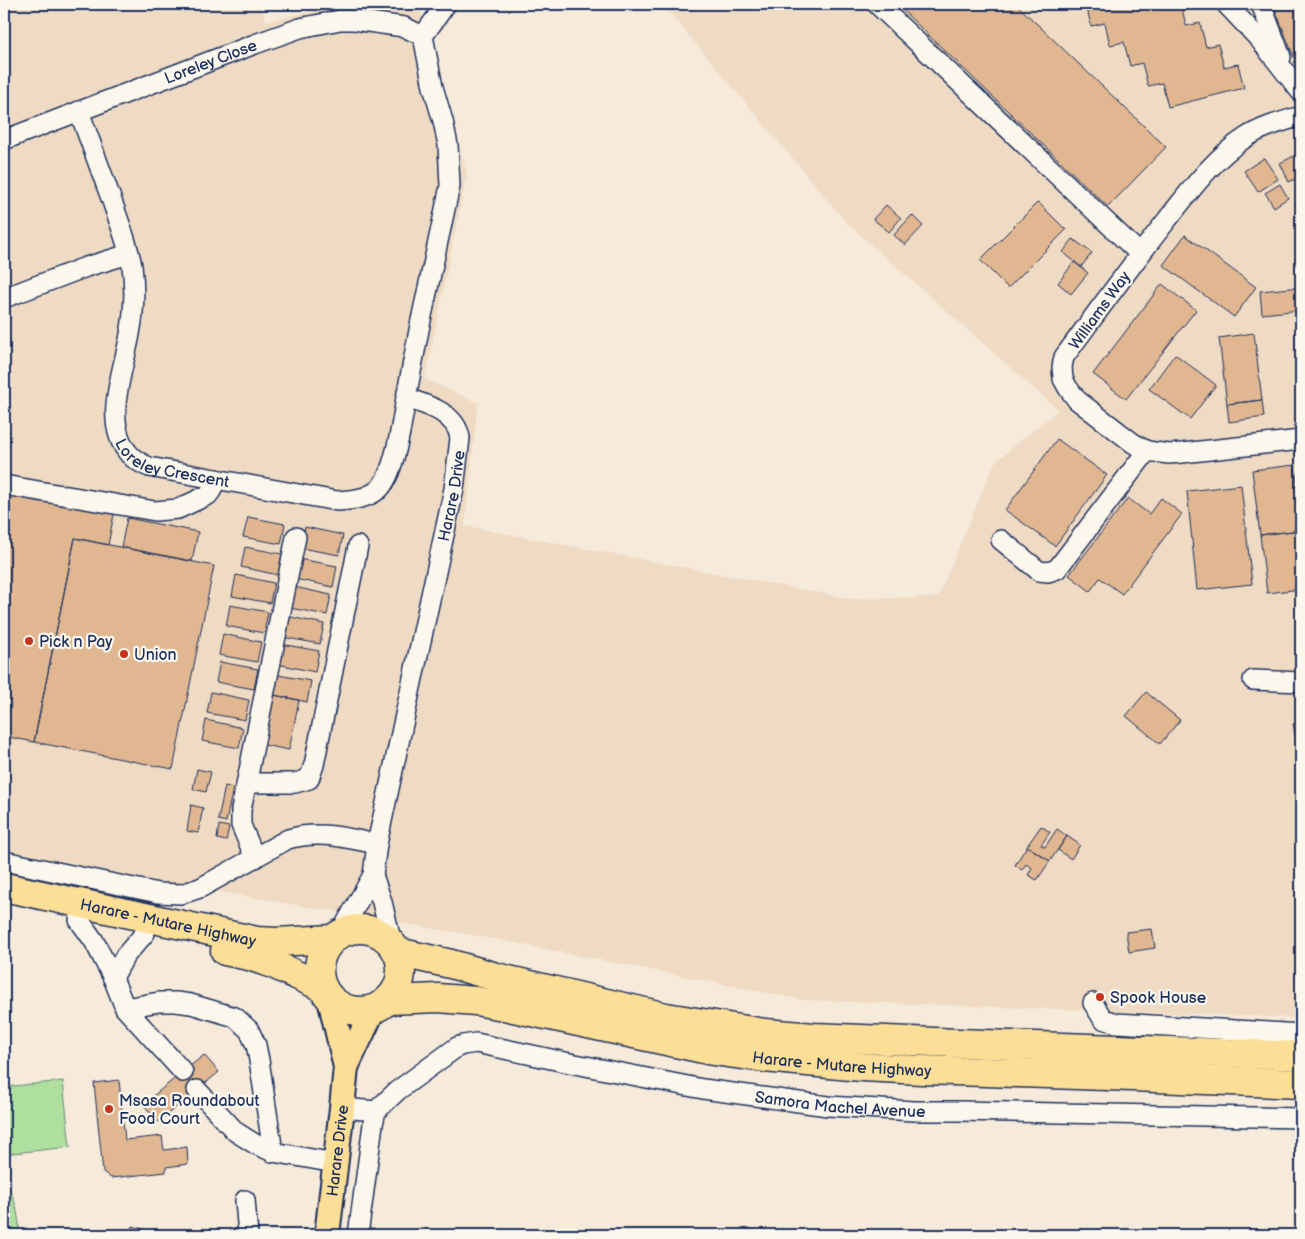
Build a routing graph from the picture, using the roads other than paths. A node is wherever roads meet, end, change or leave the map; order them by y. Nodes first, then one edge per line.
1 (446, 4) edge
2 (877, 4) edge
3 (1226, 4) edge
4 (1261, 4) edge
5 (423, 36) junction
6 (1296, 82) edge
7 (79, 111) junction
8 (1301, 116) edge
9 (4, 140) edge
10 (129, 254) junction
11 (1140, 254) junction
12 (4, 298) edge
13 (406, 398) junction
14 (1301, 440) edge
15 (1147, 451) junction
16 (216, 479) junction
17 (4, 485) edge
18 (296, 537) dead end
19 (1000, 540) dead end
20 (358, 546) dead end
21 (1253, 680) dead end
22 (1301, 682) edge
23 (247, 783) junction
24 (377, 844) junction
25 (256, 858) junction
26 (4, 861) edge
27 (373, 875) junction
28 (4, 887) edge
29 (4, 903) edge
30 (79, 920) junction
31 (145, 933) junction
32 (336, 936) junction
33 (395, 948) junction
34 (113, 978) junction
35 (326, 993) junction
36 (1093, 1003) dead end
37 (381, 1005) junction
38 (124, 1008) junction
39 (1301, 1034) edge
40 (1301, 1056) edge
41 (346, 1066) junction
42 (183, 1072) dead end
43 (1301, 1084) edge
44 (198, 1090) dead end
45 (398, 1091) joint
46 (342, 1108) junction
47 (376, 1111) junction
48 (1301, 1118) edge
49 (273, 1152) junction
50 (335, 1163) junction
51 (245, 1200) dead end
52 (248, 1235) edge
53 (326, 1235) edge
54 (358, 1235) edge

1 - 5 street
2 - 11 street
3 - 6 street
4 - 6 street
5 - 7 street, Loreley Close
5 - 13 street
7 - 9 street, Loreley Close
7 - 10 street, Loreley Crescent
8 - 11 street, Williams Way
10 - 12 street
10 - 16 street, Loreley Crescent
11 - 15 street, Williams Way
13 - 16 street, Loreley Crescent
13 - 24 street, Harare Drive
14 - 15 street, Williams Way
15 - 19 street
16 - 17 street
18 - 23 street
20 - 23 street
21 - 22 street
23 - 25 street
24 - 25 street
24 - 27 street, Harare Drive
25 - 26 street
27 - 32 street, Harare Drive
27 - 33 street, Harare Drive
28 - 32 highway, Harare - Mutare Highway
29 - 30 highway, Harare - Mutare Highway
30 - 31 highway, Harare - Mutare Highway
30 - 34 street
31 - 34 street
31 - 35 highway, Harare - Mutare Highway
32 - 33 highway
32 - 35 highway
33 - 37 highway
33 - 40 highway, Harare - Mutare Highway
34 - 38 street
35 - 37 highway
35 - 41 main road, Harare Drive
36 - 39 street
37 - 41 main road, Harare Drive
37 - 43 highway, Harare - Mutare Highway
38 - 42 street
38 - 49 street
41 - 46 main road, Harare Drive
44 - 49 street
45 - 47 street, Harare Drive
45 - 48 street, Samora Machel Avenue
46 - 47 street
46 - 50 main road, Harare Drive
47 - 54 street, Harare Drive
49 - 50 street
50 - 53 main road, Harare Drive
51 - 52 street

